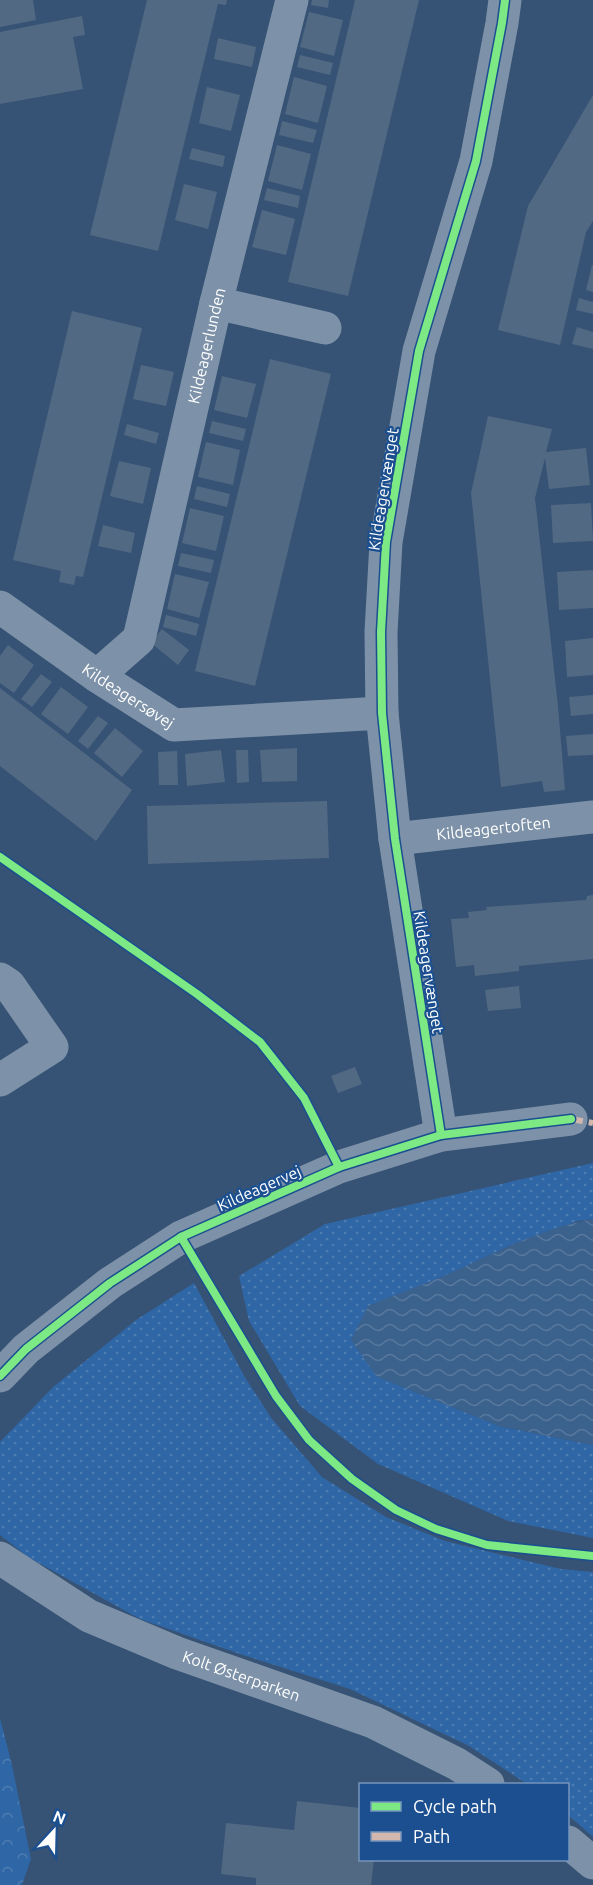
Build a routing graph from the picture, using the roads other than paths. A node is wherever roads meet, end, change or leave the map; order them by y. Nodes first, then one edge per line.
1 (292, 0) edge
2 (505, 0) edge
3 (216, 303) junction
4 (326, 328) dead end
5 (0, 607) edge
6 (97, 676) junction
7 (382, 713) junction
8 (593, 818) edge
9 (395, 839) junction
10 (0, 979) edge
11 (0, 1080) edge
12 (570, 1119) dead end
13 (441, 1135) junction
14 (0, 1376) edge
15 (0, 1558) edge
16 (485, 1783) edge
17 (569, 1844) edge
18 (593, 1863) edge

1 - 3 street, Kildeagerlunden
2 - 7 street, Kildeagervænget
3 - 4 street
3 - 6 street, Kildeagerlunden
5 - 6 street, Kildeagersøvej
6 - 7 street, Kildeagersøvej
7 - 9 street, Kildeagervænget
8 - 9 street, Kildeagertoften
9 - 13 street, Kildeagervænget
10 - 11 street
12 - 13 street, Kildeagervej
13 - 14 street, Kildeagervej
15 - 16 street, Kolt Østerparken
17 - 18 street

